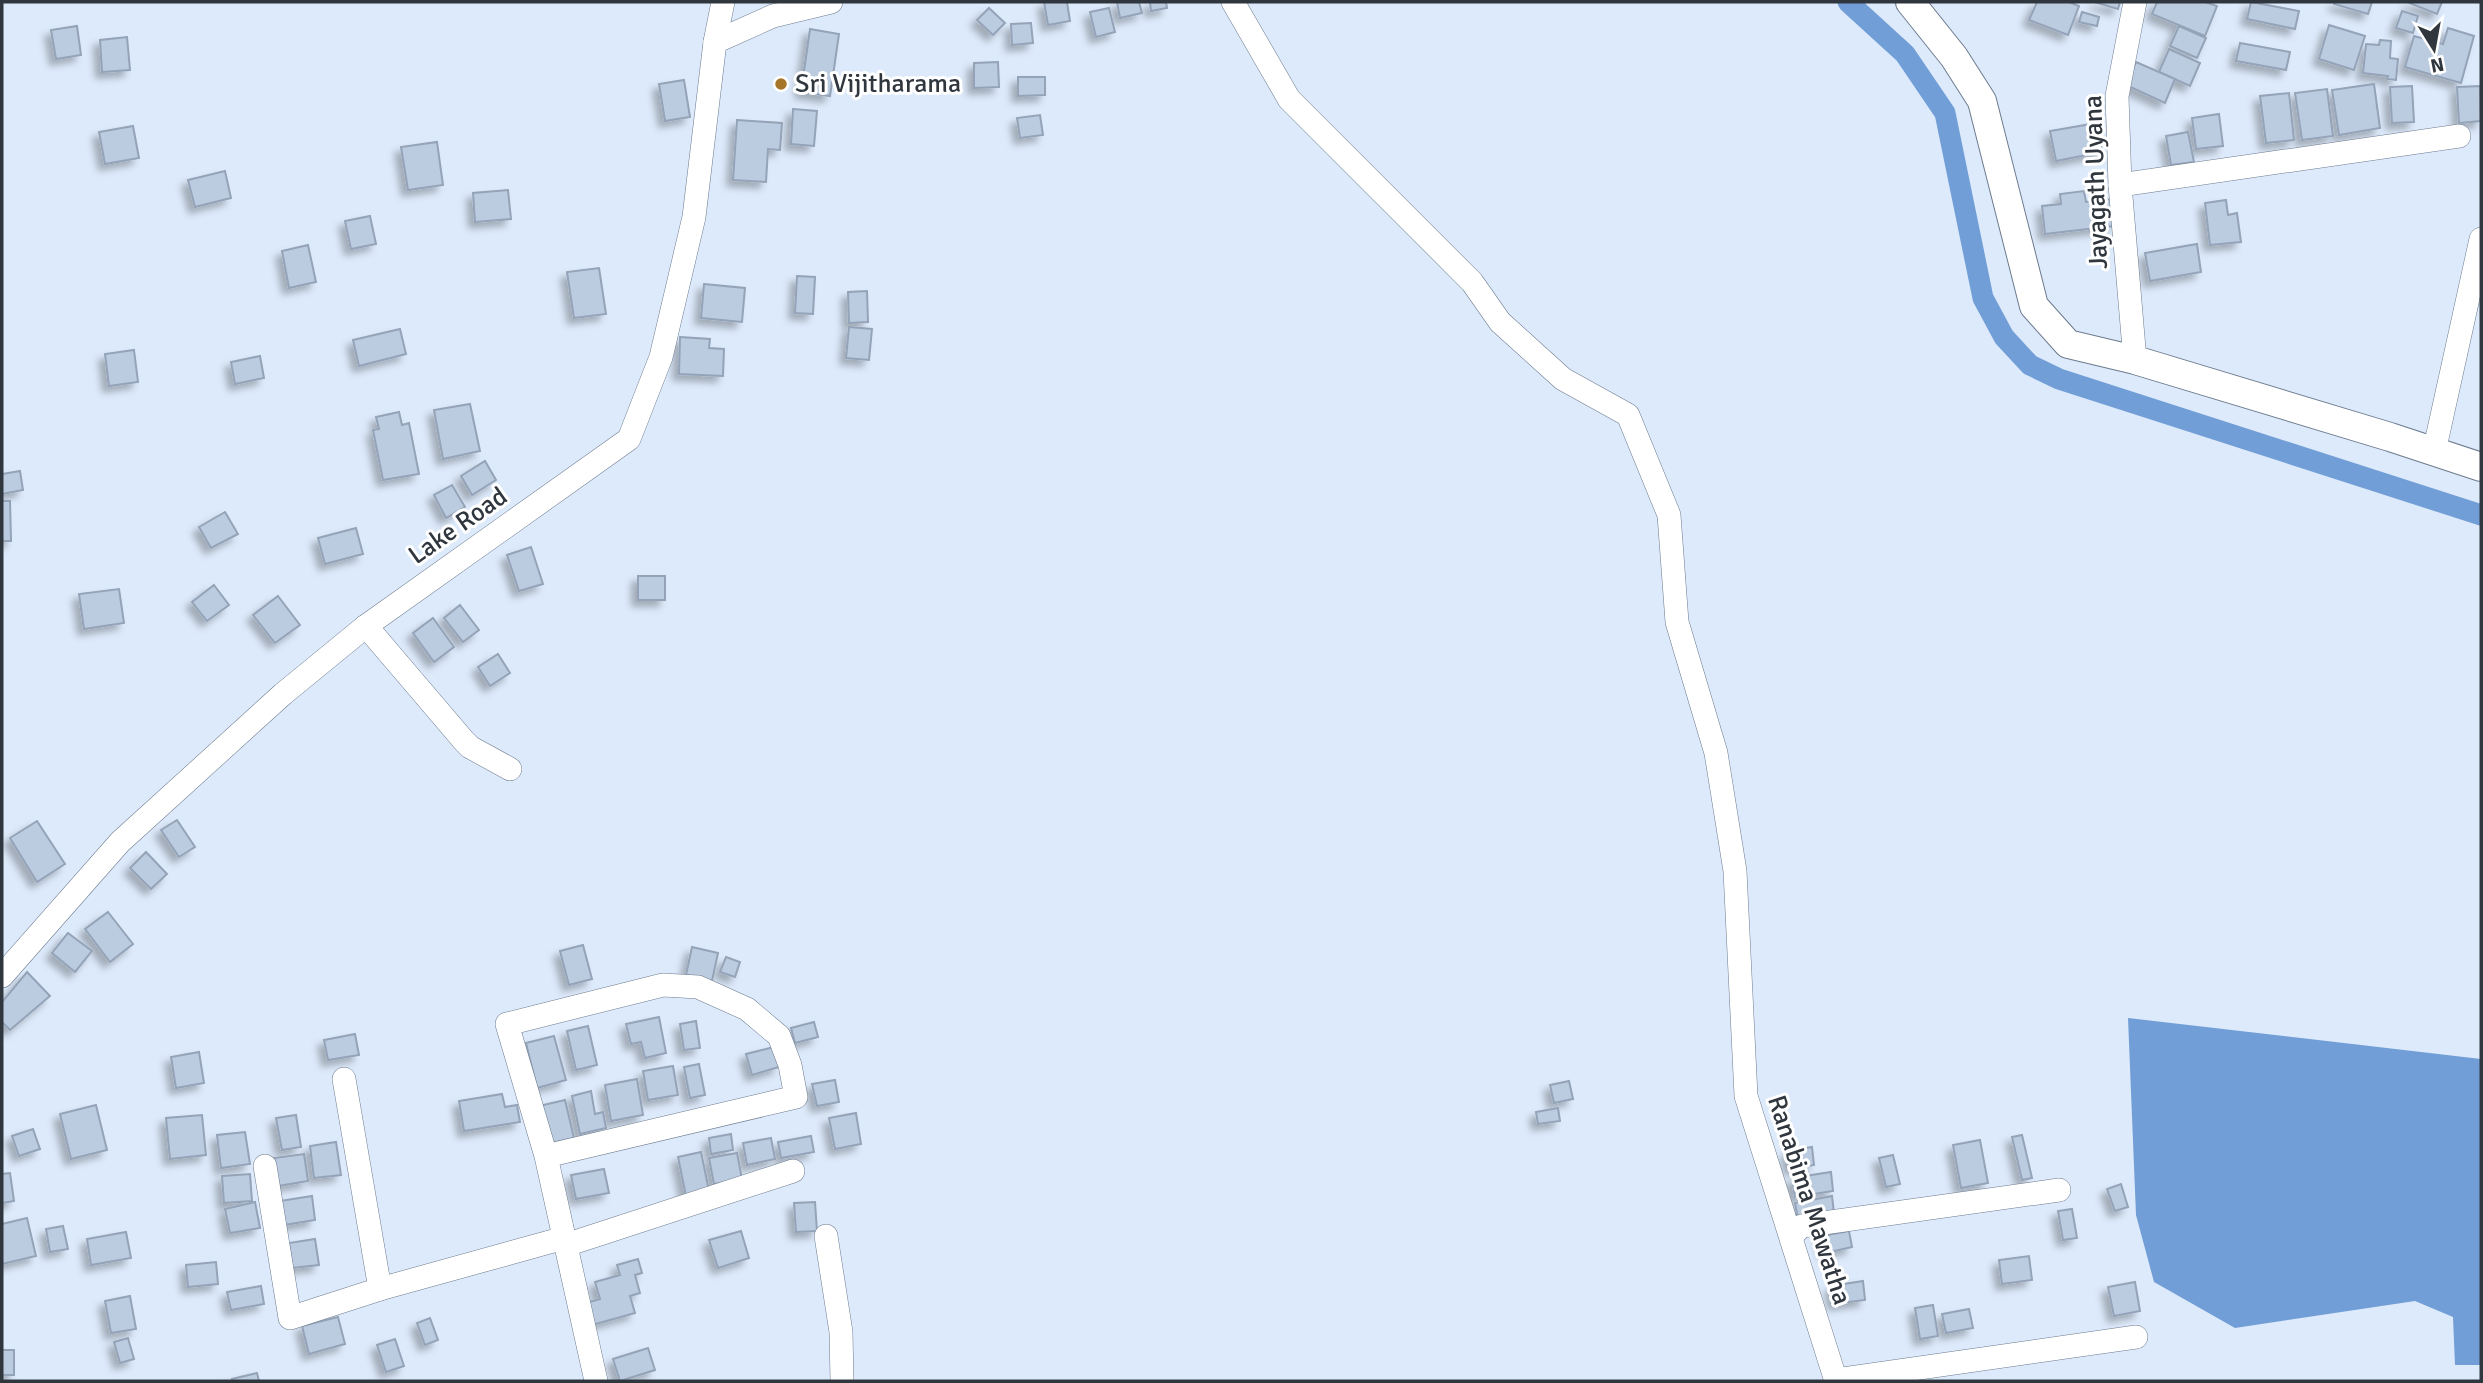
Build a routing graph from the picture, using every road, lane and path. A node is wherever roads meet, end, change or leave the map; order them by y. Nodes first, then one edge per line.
1 (723, 2) edge
2 (831, 2) edge
3 (1233, 2) edge
4 (1910, 2) edge
5 (2135, 2) edge
6 (715, 42) junction
7 (2459, 136) dead end
8 (2120, 185) junction
9 (2481, 239) edge
10 (2473, 310) edge
11 (2135, 360) junction
12 (2434, 452) junction
13 (2481, 467) edge
14 (366, 626) junction
15 (510, 769) dead end
16 (2, 976) edge
17 (344, 1079) dead end
18 (546, 1156) junction
19 (265, 1166) dead end
20 (793, 1171) dead end
21 (2059, 1190) dead end
22 (826, 1236) dead end
23 (1791, 1236) junction
24 (565, 1242) junction
25 (380, 1289) junction
26 (2136, 1337) dead end
27 (596, 1381) edge
28 (842, 1381) edge
29 (1836, 1381) edge

1 - 6 street, Lake Road
2 - 6 street
3 - 23 street, Ranabima Mawatha
4 - 11 main road
5 - 8 street, Jayagath Uyana
6 - 14 street, Lake Road
7 - 8 street
8 - 11 street, Jayagath Uyana
9 - 10 street
10 - 12 street
11 - 12 main road
12 - 13 main road
14 - 15 street
14 - 16 street, Lake Road
17 - 25 street
18 - 18 street
18 - 24 street
19 - 25 street
20 - 24 street
21 - 23 street
22 - 28 street
23 - 29 street, Ranabima Mawatha
24 - 25 street
24 - 27 street
26 - 29 street

